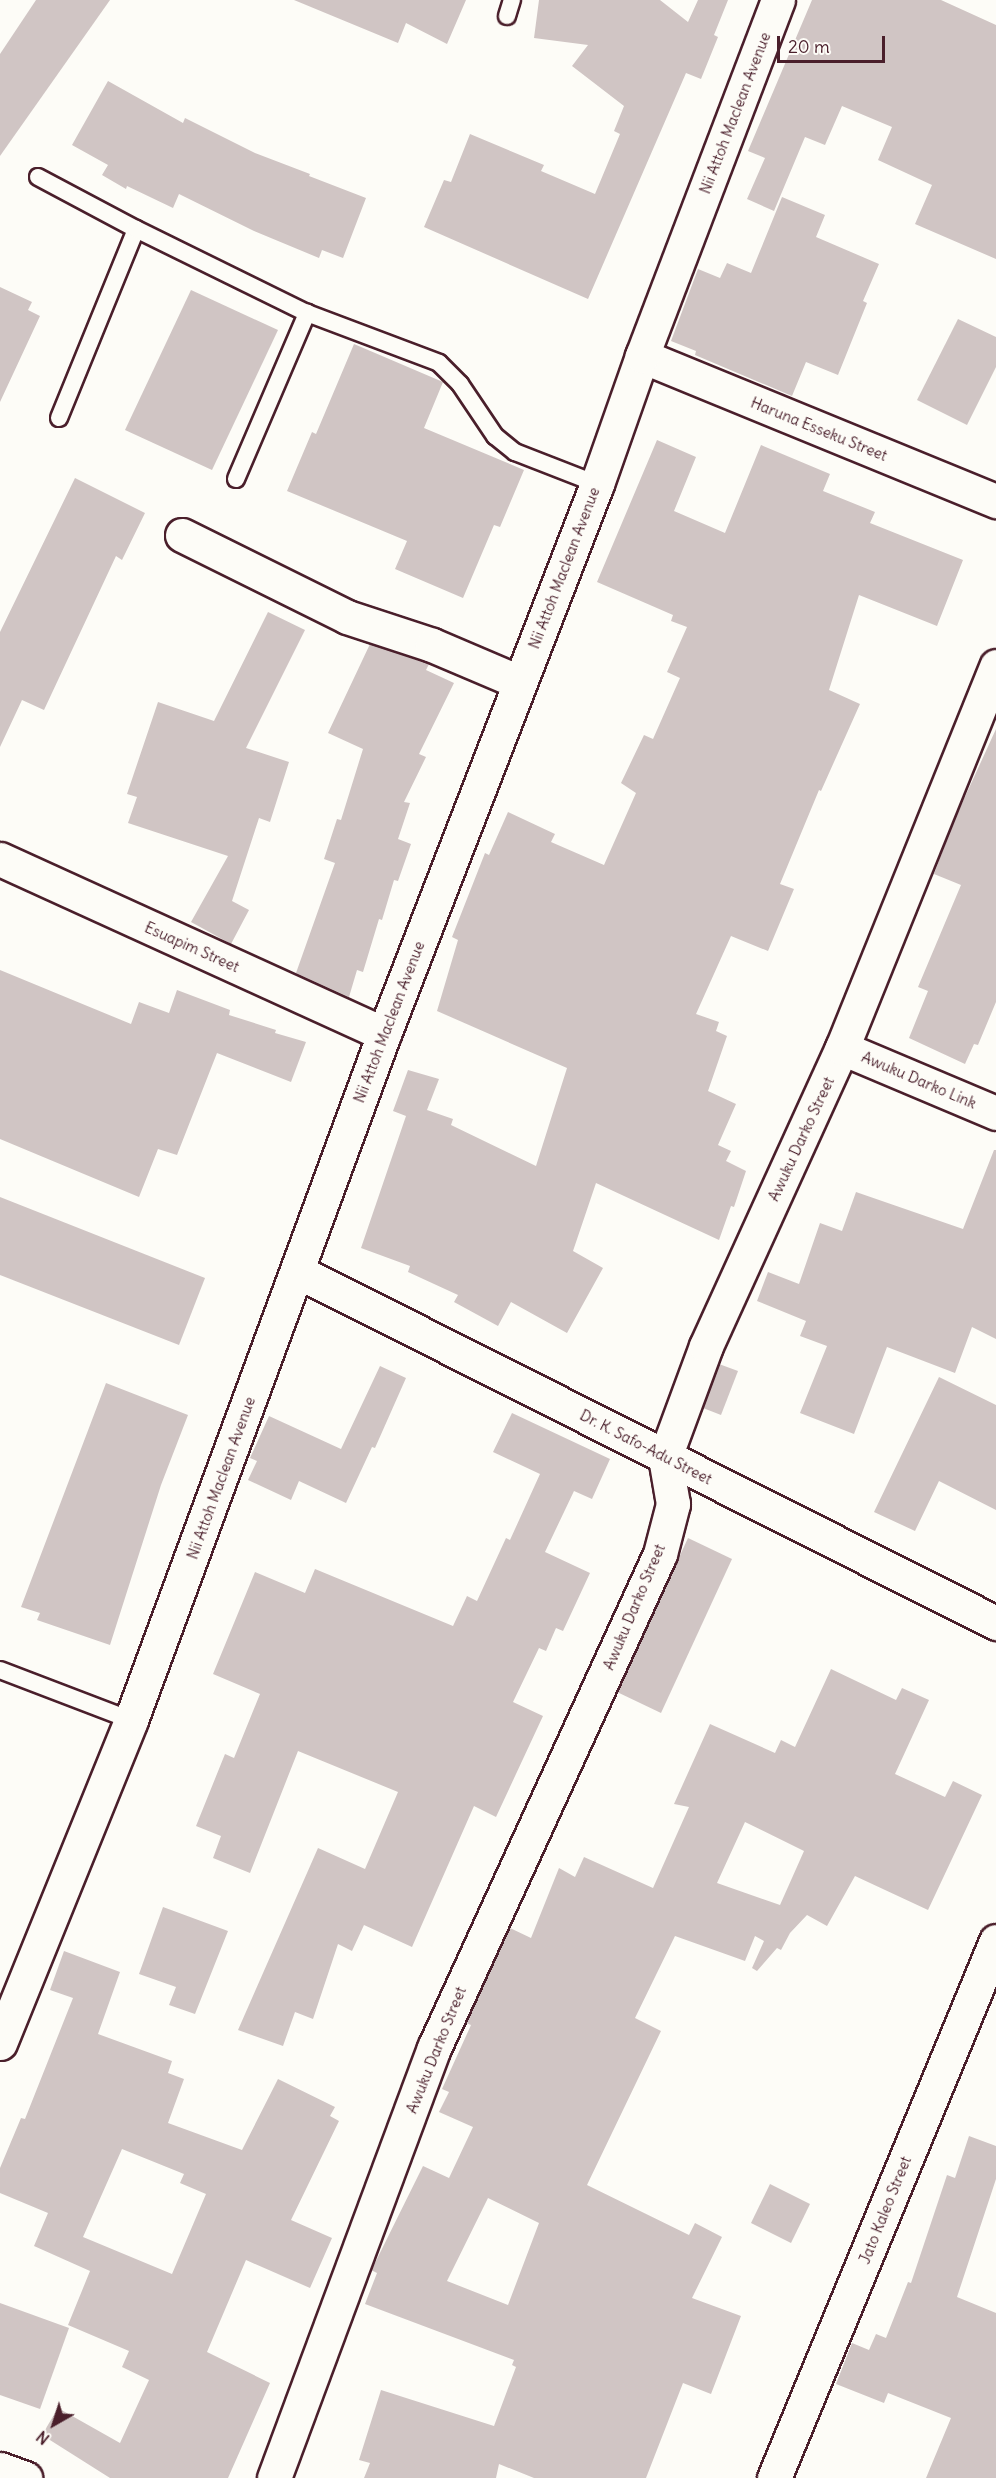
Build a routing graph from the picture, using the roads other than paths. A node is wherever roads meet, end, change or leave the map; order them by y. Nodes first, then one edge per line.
1 (778, 0) edge
2 (38, 177) dead end
3 (136, 229) junction
4 (307, 313) junction
5 (642, 356) junction
6 (59, 418) dead end
7 (236, 479) dead end
8 (597, 484) junction
9 (996, 501) edge
10 (182, 535) dead end
11 (996, 666) edge
12 (519, 682) junction
13 (0, 859) edge
14 (384, 1034) junction
15 (842, 1048) junction
16 (996, 1113) edge
17 (297, 1270) junction
18 (665, 1456) junction
19 (996, 1623) edge
20 (0, 1670) edge
21 (131, 1720) junction
22 (996, 1941) edge
23 (7, 2005) edge
24 (0, 2043) edge
25 (0, 2469) edge
26 (25, 2478) edge
27 (274, 2478) edge
28 (774, 2478) edge

1 - 5 street, Nii Attoh Maclean Avenue
2 - 3 lane
3 - 4 lane
3 - 6 lane
4 - 7 lane
4 - 8 lane
5 - 8 street, Nii Attoh Maclean Avenue
5 - 9 street, Haruna Esseku Street
8 - 12 street, Nii Attoh Maclean Avenue
10 - 12 street
11 - 15 street, Awuku Darko Street
12 - 14 street, Nii Attoh Maclean Avenue
13 - 14 street, Esuapim Street
14 - 17 street, Nii Attoh Maclean Avenue
15 - 16 street, Awuku Darko Link
15 - 18 street, Awuku Darko Street
17 - 18 street, Dr. K. Safo-Adu Street
17 - 21 street, Nii Attoh Maclean Avenue
18 - 19 street, Dr. K. Safo-Adu Street
18 - 27 street, Awuku Darko Street
20 - 21 lane
21 - 23 street, Nii Attoh Maclean Avenue
22 - 28 street, Jato Kaleo Street
23 - 24 street, Nii Attoh Maclean Avenue
25 - 26 street

